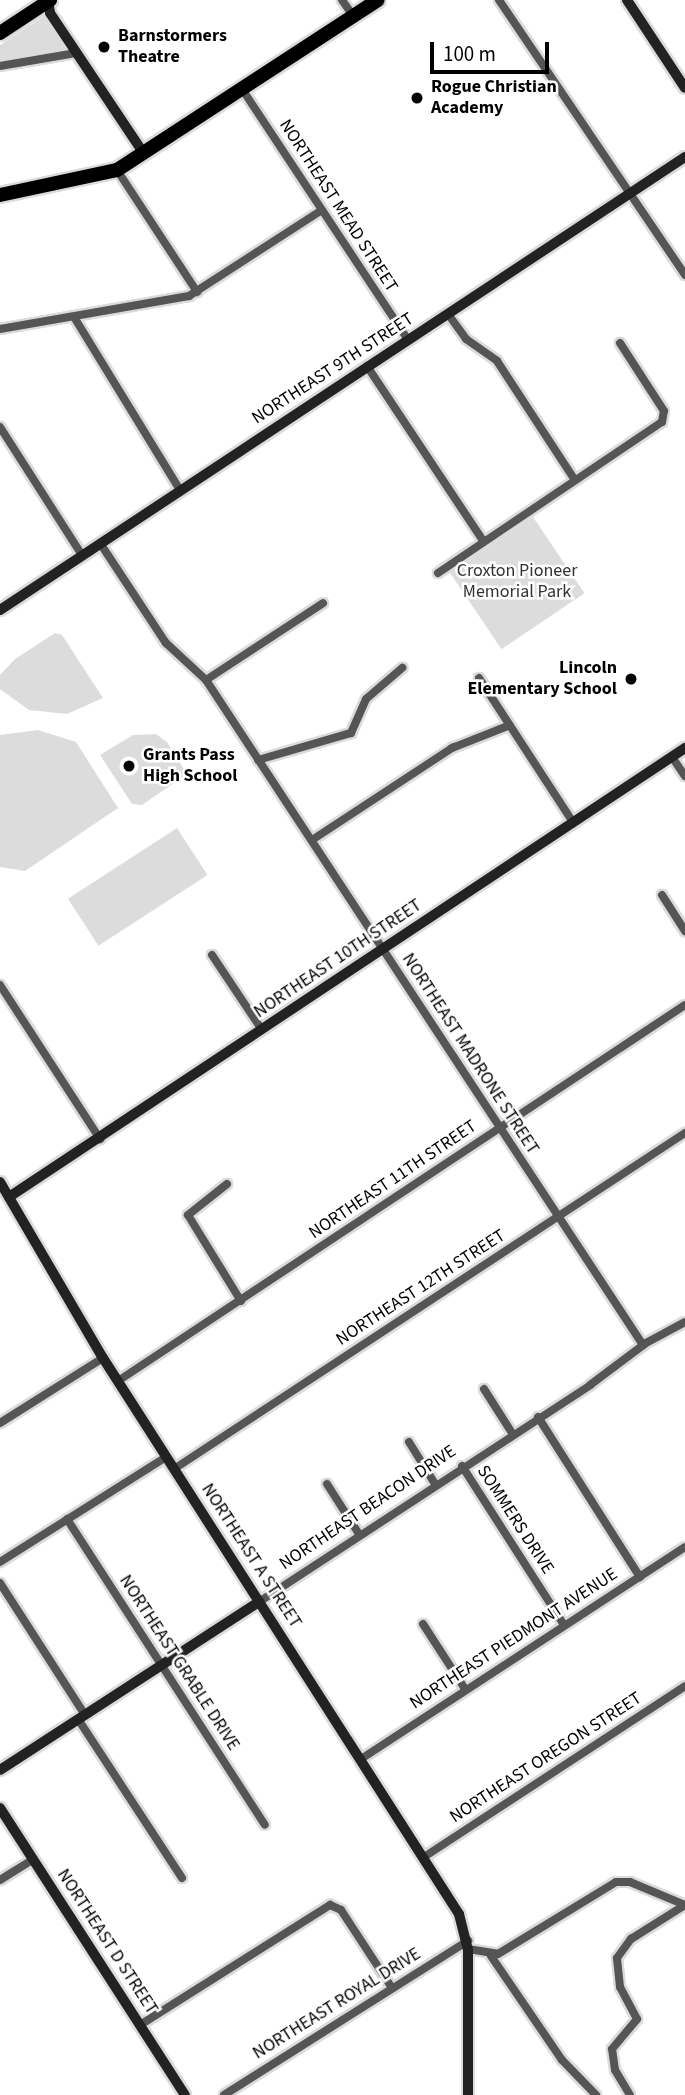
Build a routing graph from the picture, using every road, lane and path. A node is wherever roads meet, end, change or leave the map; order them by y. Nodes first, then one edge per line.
1 (49, 0) edge
2 (342, 0) edge
3 (377, 0) edge
4 (499, 0) edge
5 (627, 0) edge
6 (353, 16) junction
7 (0, 33) edge
8 (76, 53) junction
9 (0, 66) edge
10 (685, 88) edge
11 (242, 89) junction
12 (144, 154) junction
13 (685, 157) edge
14 (117, 170) junction
15 (0, 195) edge
16 (628, 195) junction
17 (322, 211) junction
18 (685, 275) edge
19 (197, 292) junction
20 (448, 314) junction
21 (74, 317) junction
22 (0, 329) edge
23 (408, 340) junction
24 (620, 343) dead end
25 (367, 366) junction
26 (0, 427) edge
27 (575, 480) junction
28 (180, 490) junction
29 (484, 542) junction
30 (100, 543) junction
31 (82, 555) junction
32 (438, 573) dead end
33 (323, 604) dead end
34 (0, 610) edge
35 (402, 668) dead end
36 (479, 678) dead end
37 (206, 680) junction
38 (510, 725) junction
39 (685, 748) edge
40 (672, 757) junction
41 (258, 760) junction
42 (685, 776) edge
43 (573, 822) junction
44 (312, 840) junction
45 (662, 895) dead end
46 (685, 931) edge
47 (383, 950) junction
48 (212, 955) dead end
49 (0, 985) edge
50 (685, 1005) edge
51 (262, 1030) junction
52 (498, 1128) junction
53 (685, 1133) edge
54 (100, 1139) junction
55 (0, 1182) edge
56 (227, 1184) dead end
57 (9, 1197) junction
58 (557, 1217) junction
59 (240, 1301) junction
60 (685, 1322) edge
61 (643, 1345) junction
62 (103, 1358) junction
63 (118, 1381) junction
64 (484, 1389) dead end
65 (538, 1417) junction
66 (0, 1423) edge
67 (512, 1433) junction
68 (409, 1442) dead end
69 (166, 1457) junction
70 (462, 1466) junction
71 (174, 1469) junction
72 (327, 1484) dead end
73 (436, 1484) junction
74 (67, 1519) junction
75 (359, 1534) junction
76 (685, 1547) edge
77 (0, 1562) edge
78 (640, 1577) junction
79 (0, 1583) edge
80 (259, 1602) junction
81 (423, 1624) dead end
82 (565, 1625) junction
83 (162, 1665) junction
84 (685, 1686) edge
85 (465, 1689) junction
86 (82, 1717) junction
87 (360, 1759) junction
88 (0, 1770) edge
89 (0, 1808) edge
90 (265, 1825) dead end
91 (424, 1857) junction
92 (33, 1859) junction
93 (182, 1878) dead end
94 (0, 1880) edge
95 (685, 1905) edge
96 (468, 1945) junction
97 (491, 1956) junction
98 (392, 1988) junction
99 (140, 2025) junction
100 (185, 2095) edge
101 (225, 2095) edge
102 (468, 2095) edge
103 (596, 2095) edge
104 (630, 2095) edge

1 - 7 highway
1 - 8 street
2 - 6 street
3 - 6 highway
4 - 16 street
5 - 10 street
6 - 11 highway
8 - 9 street
8 - 12 street
11 - 12 highway
11 - 17 street, NORTHEAST MEAD STREET
12 - 14 highway
13 - 16 street, NORTHEAST 9TH STREET
14 - 15 highway
14 - 19 street
16 - 18 street
16 - 20 street, NORTHEAST 9TH STREET
17 - 19 street
17 - 23 street, NORTHEAST MEAD STREET
19 - 21 street
20 - 23 street, NORTHEAST 9TH STREET
20 - 27 street
21 - 22 street
21 - 28 street
23 - 25 street, NORTHEAST 9TH STREET
24 - 27 street
25 - 28 street, NORTHEAST 9TH STREET
25 - 29 street
26 - 31 street
27 - 29 street
28 - 30 street, NORTHEAST 9TH STREET
29 - 32 street
30 - 31 street, NORTHEAST 9TH STREET
30 - 37 street, NORTHEAST MADRONE STREET
31 - 34 street, NORTHEAST 9TH STREET
33 - 37 street
35 - 41 street
36 - 38 street
37 - 41 street, NORTHEAST MADRONE STREET
38 - 43 street
38 - 44 street
39 - 40 street, NORTHEAST 10TH STREET
40 - 42 street
40 - 43 street, NORTHEAST 10TH STREET
41 - 44 street, NORTHEAST MADRONE STREET
43 - 47 street, NORTHEAST 10TH STREET
44 - 47 street, NORTHEAST MADRONE STREET
45 - 46 street
47 - 51 street, NORTHEAST 10TH STREET
47 - 52 street, NORTHEAST MADRONE STREET
48 - 51 street
49 - 54 street
50 - 52 street, NORTHEAST 11TH STREET
51 - 54 street, NORTHEAST 10TH STREET
52 - 58 street, NORTHEAST MADRONE STREET
52 - 59 street, NORTHEAST 11TH STREET
53 - 58 street, NORTHEAST 12TH STREET
54 - 57 street, NORTHEAST 10TH STREET
55 - 57 street, NORTHEAST A STREET
56 - 59 street
57 - 62 street, NORTHEAST A STREET
58 - 61 street, NORTHEAST MADRONE STREET
58 - 71 street, NORTHEAST 12TH STREET
59 - 63 street, NORTHEAST 11TH STREET
60 - 61 street, NORTHEAST BEACON DRIVE
61 - 65 street, NORTHEAST BEACON DRIVE
62 - 63 street, NORTHEAST A STREET
62 - 66 street
63 - 69 street, NORTHEAST A STREET
64 - 67 street
65 - 67 street, NORTHEAST BEACON DRIVE
65 - 78 street
67 - 70 street, NORTHEAST BEACON DRIVE
68 - 73 street
69 - 71 street, NORTHEAST A STREET
69 - 74 street
70 - 73 street, NORTHEAST BEACON DRIVE
70 - 82 street, SOMMERS DRIVE
71 - 80 street, NORTHEAST A STREET
72 - 75 street
73 - 75 street, NORTHEAST BEACON DRIVE
74 - 77 street
74 - 83 street, NORTHEAST GRABLE DRIVE
75 - 80 street, NORTHEAST BEACON DRIVE
76 - 78 street, NORTHEAST PIEDMONT AVENUE
78 - 82 street, NORTHEAST PIEDMONT AVENUE
79 - 86 street
80 - 83 street, NORTHEAST BEACON DRIVE
80 - 87 street, NORTHEAST A STREET
81 - 85 street
82 - 85 street, NORTHEAST PIEDMONT AVENUE
83 - 86 street, NORTHEAST BEACON DRIVE
83 - 90 street, NORTHEAST GRABLE DRIVE
84 - 91 street, NORTHEAST OREGON STREET
85 - 87 street, NORTHEAST PIEDMONT AVENUE
86 - 88 street, NORTHEAST BEACON DRIVE
86 - 93 street
87 - 91 street, NORTHEAST A STREET
89 - 92 street, NORTHEAST D STREET
91 - 96 street, NORTHEAST A STREET
92 - 94 street
92 - 99 street, NORTHEAST D STREET
95 - 97 street
95 - 104 street
96 - 97 street
96 - 98 street, NORTHEAST ROYAL DRIVE
96 - 102 street
97 - 103 street
98 - 99 street
98 - 101 street, NORTHEAST ROYAL DRIVE
99 - 100 street, NORTHEAST D STREET

